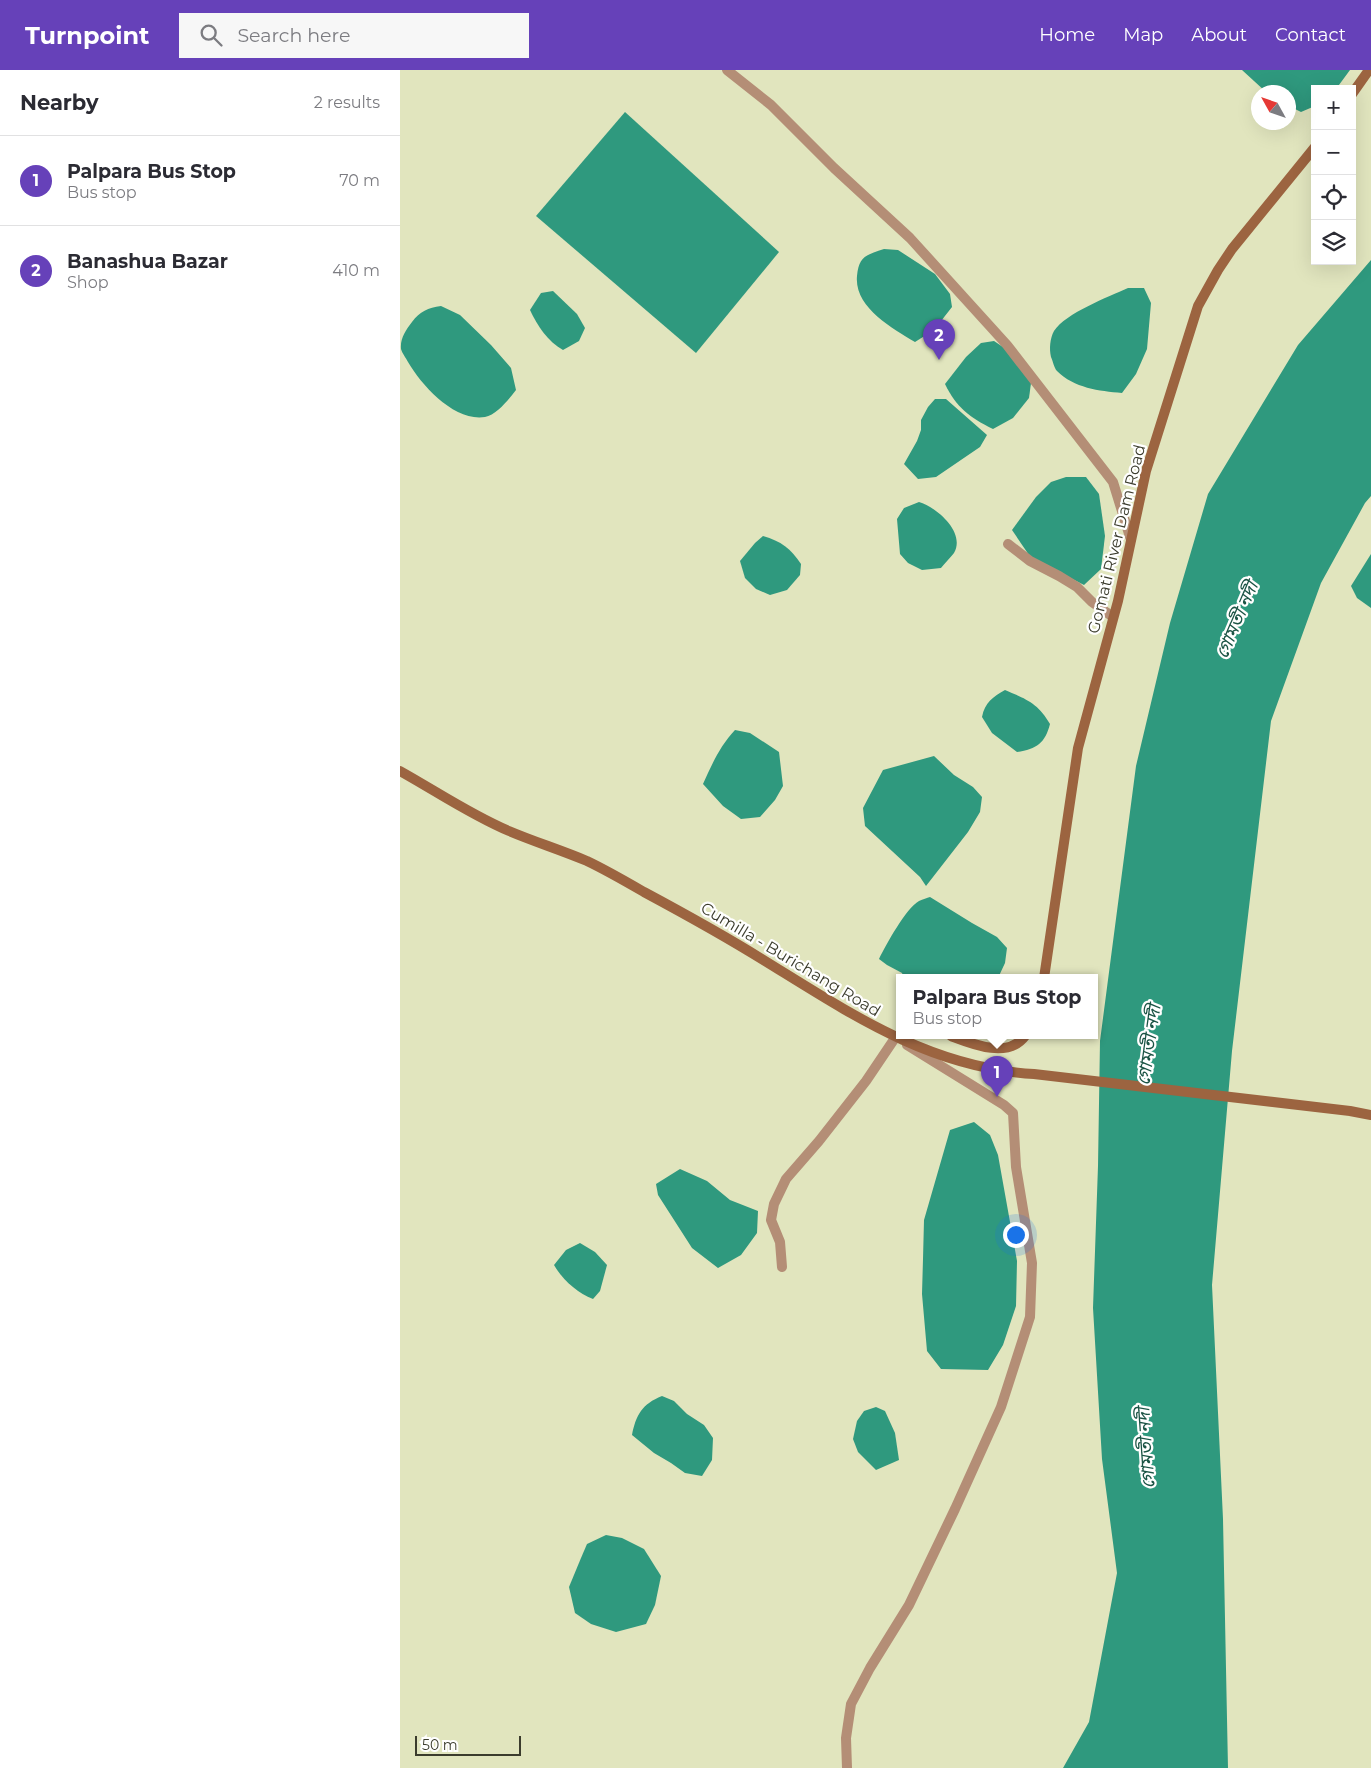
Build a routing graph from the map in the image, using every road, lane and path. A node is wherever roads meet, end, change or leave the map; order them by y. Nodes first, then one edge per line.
1 (727, 70) edge
2 (1369, 70) edge
3 (1356, 88) edge
4 (1311, 152) edge
5 (1130, 537) junction
6 (1008, 544) dead end
7 (1113, 618) junction
8 (400, 771) edge
9 (1045, 974) edge
10 (896, 1034) edge
11 (896, 1036) edge
12 (905, 1039) edge
13 (908, 1039) edge
14 (960, 1039) edge
15 (1021, 1039) edge
16 (1371, 1115) edge
17 (782, 1267) dead end
18 (847, 1768) edge

1 - 5 street
2 - 3 main road
4 - 5 main road, Gomati River Dam Road
5 - 7 main road, Gomati River Dam Road
6 - 7 street
7 - 9 main road, Gomati River Dam Road
8 - 10 main road, Cumilla - Burichang Road
11 - 17 street
12 - 18 street
13 - 16 main road, Cumilla - Burichang Road
14 - 15 main road

